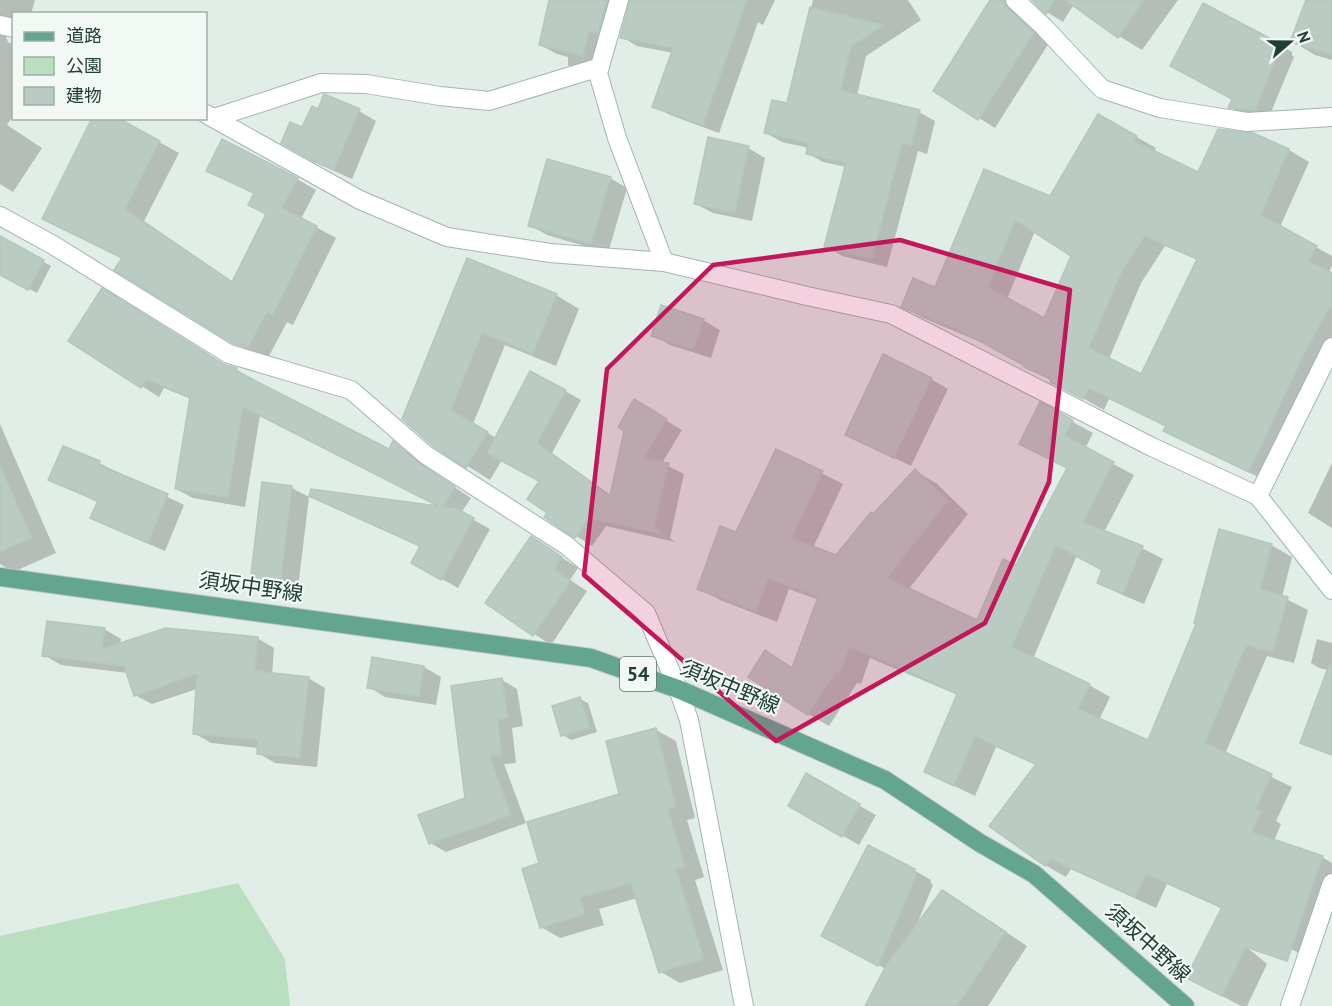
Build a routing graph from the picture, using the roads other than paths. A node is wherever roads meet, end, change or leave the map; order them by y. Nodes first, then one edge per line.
1 (619, 0) edge
2 (1015, 0) edge
3 (600, 68) junction
4 (210, 116) edge
5 (1332, 117) edge
6 (0, 216) edge
7 (664, 262) junction
8 (1332, 347) edge
9 (1258, 496) junction
10 (0, 577) edge
11 (1332, 590) edge
12 (678, 688) junction
13 (1332, 883) edge
14 (744, 1006) edge
15 (1185, 1006) edge
16 (1290, 1006) edge

1 - 3 street
2 - 5 street
3 - 4 street
3 - 7 street
4 - 7 street
6 - 12 street
7 - 9 street
8 - 9 street
9 - 11 street
10 - 12 main road, 須坂中野線 / 54
12 - 14 street
12 - 15 main road, 須坂中野線 / 54
13 - 16 street

